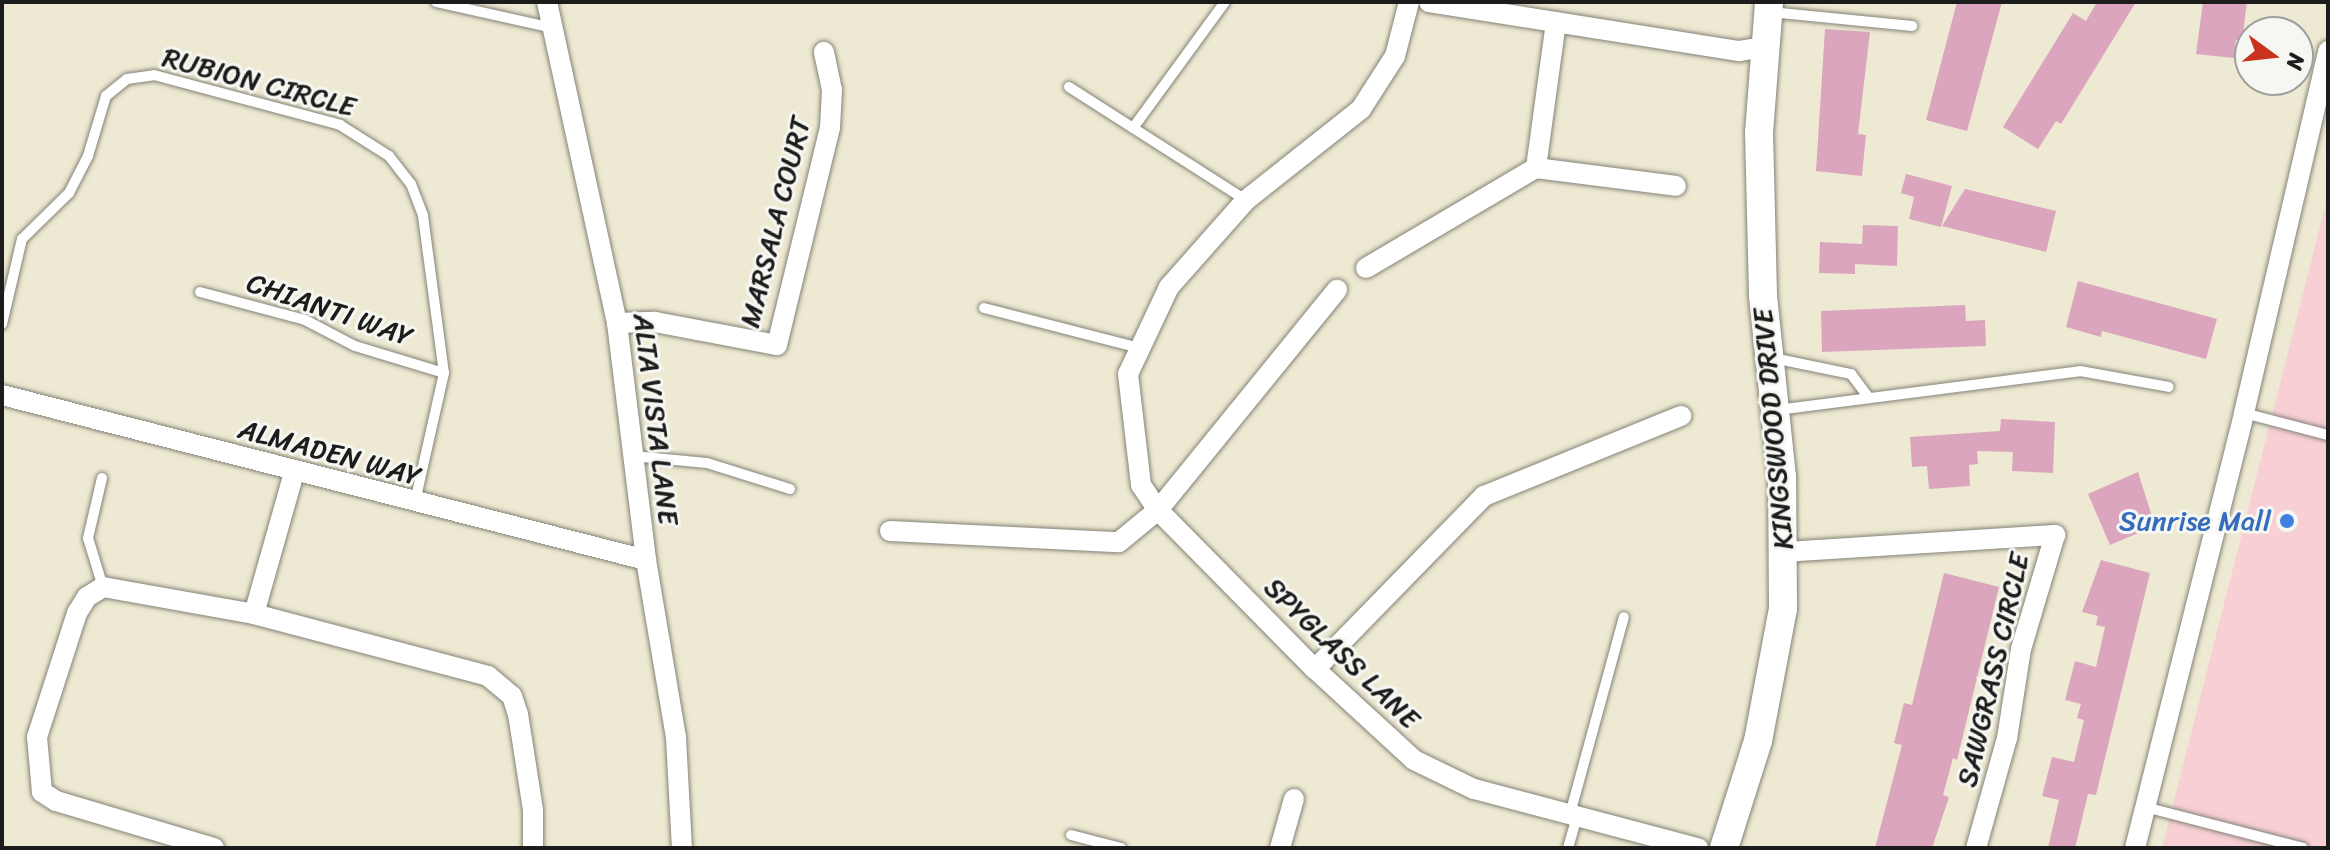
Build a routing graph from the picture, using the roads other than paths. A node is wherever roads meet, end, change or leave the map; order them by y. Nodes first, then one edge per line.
1 (436, 2) edge
2 (547, 2) edge
3 (1225, 2) edge
4 (1409, 2) edge
5 (1429, 2) edge
6 (1768, 7) edge
7 (1556, 22) junction
8 (1912, 26) dead end
9 (553, 28) junction
10 (1764, 47) junction
11 (824, 52) dead end
12 (2327, 55) edge
13 (1069, 87) dead end
14 (1133, 128) junction
15 (1536, 168) junction
16 (1676, 186) dead end
17 (1246, 200) junction
18 (1366, 268) dead end
19 (2, 284) edge
20 (1337, 290) dead end
21 (200, 292) dead end
22 (12, 296) junction
23 (984, 308) dead end
24 (617, 323) junction
25 (2, 324) edge
26 (1140, 348) junction
27 (1769, 357) junction
28 (444, 373) junction
29 (2169, 387) dead end
30 (2, 395) edge
31 (1869, 398) junction
32 (1775, 410) junction
33 (2244, 413) junction
34 (1681, 416) dead end
35 (2328, 435) edge
36 (633, 456) junction
37 (294, 473) junction
38 (102, 478) dead end
39 (790, 489) dead end
40 (414, 504) junction
41 (1158, 510) junction
42 (890, 531) dead end
43 (1784, 552) junction
44 (646, 560) junction
45 (103, 587) junction
46 (254, 614) junction
47 (1624, 617) dead end
48 (1315, 669) junction
49 (1294, 799) dead end
50 (2145, 807) junction
51 (1574, 815) junction
52 (1071, 835) dead end
53 (214, 848) edge
54 (533, 848) edge
55 (682, 848) edge
56 (1121, 848) edge
57 (1280, 848) edge
58 (1568, 848) edge
59 (1698, 848) edge
60 (1724, 848) edge
61 (1976, 848) edge
62 (2135, 848) edge
63 (2303, 848) edge

1 - 9 lane
2 - 9 street, ALTA VISTA LANE
3 - 14 lane
4 - 17 street, SPYGLASS LANE
5 - 7 street
6 - 8 lane
6 - 10 street, KINGSWOOD DRIVE
7 - 10 street
7 - 15 street
9 - 24 street, ALTA VISTA LANE
10 - 27 street, KINGSWOOD DRIVE
11 - 24 street, MARSALA COURT
12 - 33 street
13 - 14 lane
14 - 17 lane
15 - 16 street
15 - 18 street
17 - 26 street, SPYGLASS LANE
19 - 22 lane
20 - 41 street
21 - 28 lane, CHIANTI WAY
22 - 25 lane, RUBION CIRCLE
22 - 28 lane, RUBION CIRCLE
23 - 26 lane
24 - 36 street, ALTA VISTA LANE
26 - 41 street, SPYGLASS LANE
27 - 31 lane
27 - 32 street, KINGSWOOD DRIVE
28 - 40 lane, RUBION CIRCLE
29 - 31 lane
30 - 37 street, ALMADEN WAY
31 - 32 lane
32 - 43 street, KINGSWOOD DRIVE
33 - 35 lane
33 - 50 street
34 - 48 street
36 - 39 lane
36 - 44 street, ALTA VISTA LANE
37 - 40 street, ALMADEN WAY
37 - 46 street
38 - 45 lane
40 - 44 street, ALMADEN WAY
41 - 42 street
41 - 48 street, SPYGLASS LANE
43 - 60 street, KINGSWOOD DRIVE
43 - 61 street, SAWGRASS CIRCLE
44 - 55 street, ALTA VISTA LANE
45 - 46 street
45 - 53 street
46 - 54 street
47 - 51 lane
48 - 51 street, SPYGLASS LANE
49 - 57 street
50 - 62 street
50 - 63 lane
51 - 58 lane
51 - 59 street, SPYGLASS LANE
52 - 56 lane

